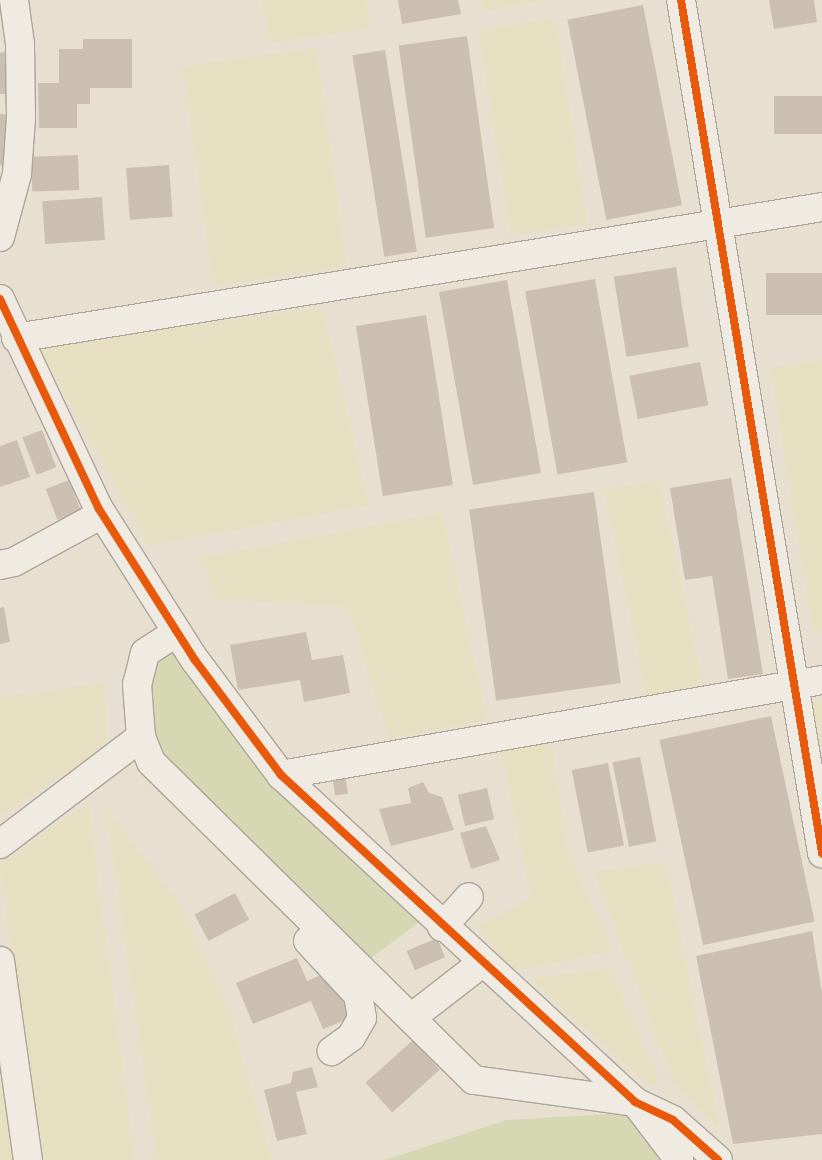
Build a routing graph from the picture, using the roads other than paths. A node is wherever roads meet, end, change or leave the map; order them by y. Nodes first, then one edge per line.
1 (14, 0) edge
2 (681, 0) edge
3 (822, 207) edge
4 (718, 225) junction
5 (0, 237) edge
6 (0, 299) edge
7 (16, 338) junction
8 (102, 514) junction
9 (0, 565) edge
10 (177, 632) junction
11 (822, 680) edge
12 (793, 685) junction
13 (140, 737) junction
14 (815, 772) edge
15 (280, 776) junction
16 (0, 844) edge
17 (822, 853) edge
18 (270, 878) junction
19 (469, 897) dead end
20 (442, 927) junction
21 (0, 961) edge
22 (482, 963) junction
23 (411, 1018) junction
24 (332, 1051) dead end
25 (635, 1102) junction
26 (28, 1160) edge
27 (679, 1160) edge
28 (718, 1160) edge

1 - 5 street
2 - 4 street
3 - 4 street
4 - 7 street
4 - 12 street
6 - 7 street
7 - 8 street
8 - 9 street
8 - 10 street
10 - 13 street
10 - 15 street
11 - 12 street
12 - 14 street
12 - 15 street
13 - 16 street
13 - 18 street
14 - 17 street
15 - 20 street
18 - 23 street
18 - 24 street
19 - 20 street
20 - 22 street
21 - 26 street
22 - 23 street
22 - 25 street
23 - 25 street
25 - 27 street
25 - 28 street

